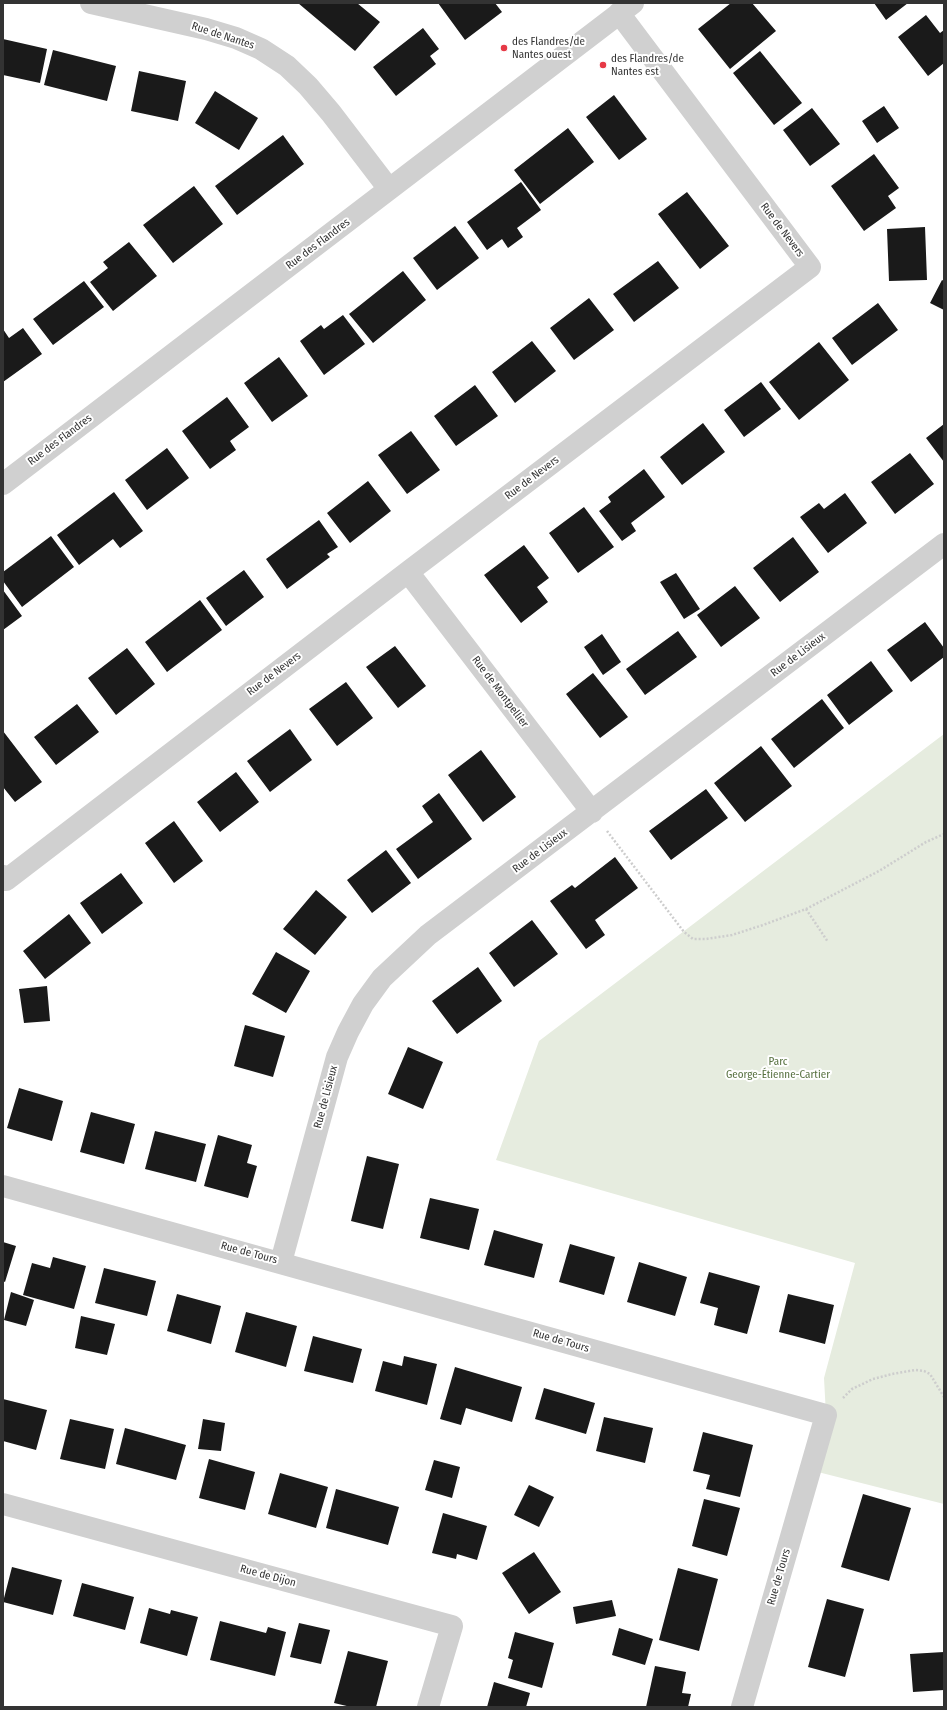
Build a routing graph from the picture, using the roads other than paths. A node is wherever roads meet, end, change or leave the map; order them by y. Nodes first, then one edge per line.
1 (90, 3) edge
2 (626, 8) edge
3 (389, 189) junction
4 (3, 484) edge
5 (944, 544) edge
6 (408, 572) junction
7 (592, 812) junction
8 (3, 876) edge
9 (3, 1186) edge
10 (281, 1262) junction
11 (3, 1504) edge
12 (747, 1706) edge
13 (428, 1707) edge

1 - 3 street, Rue de Nantes
2 - 3 street, Rue des Flandres
2 - 6 street, Rue de Nevers
3 - 4 street, Rue des Flandres
5 - 7 street, Rue de Lisieux
6 - 7 street, Rue de Montpellier
6 - 8 street, Rue de Nevers
7 - 10 street, Rue de Lisieux
9 - 10 street, Rue de Tours
10 - 12 street, Rue de Tours
11 - 13 street, Rue de Dijon

